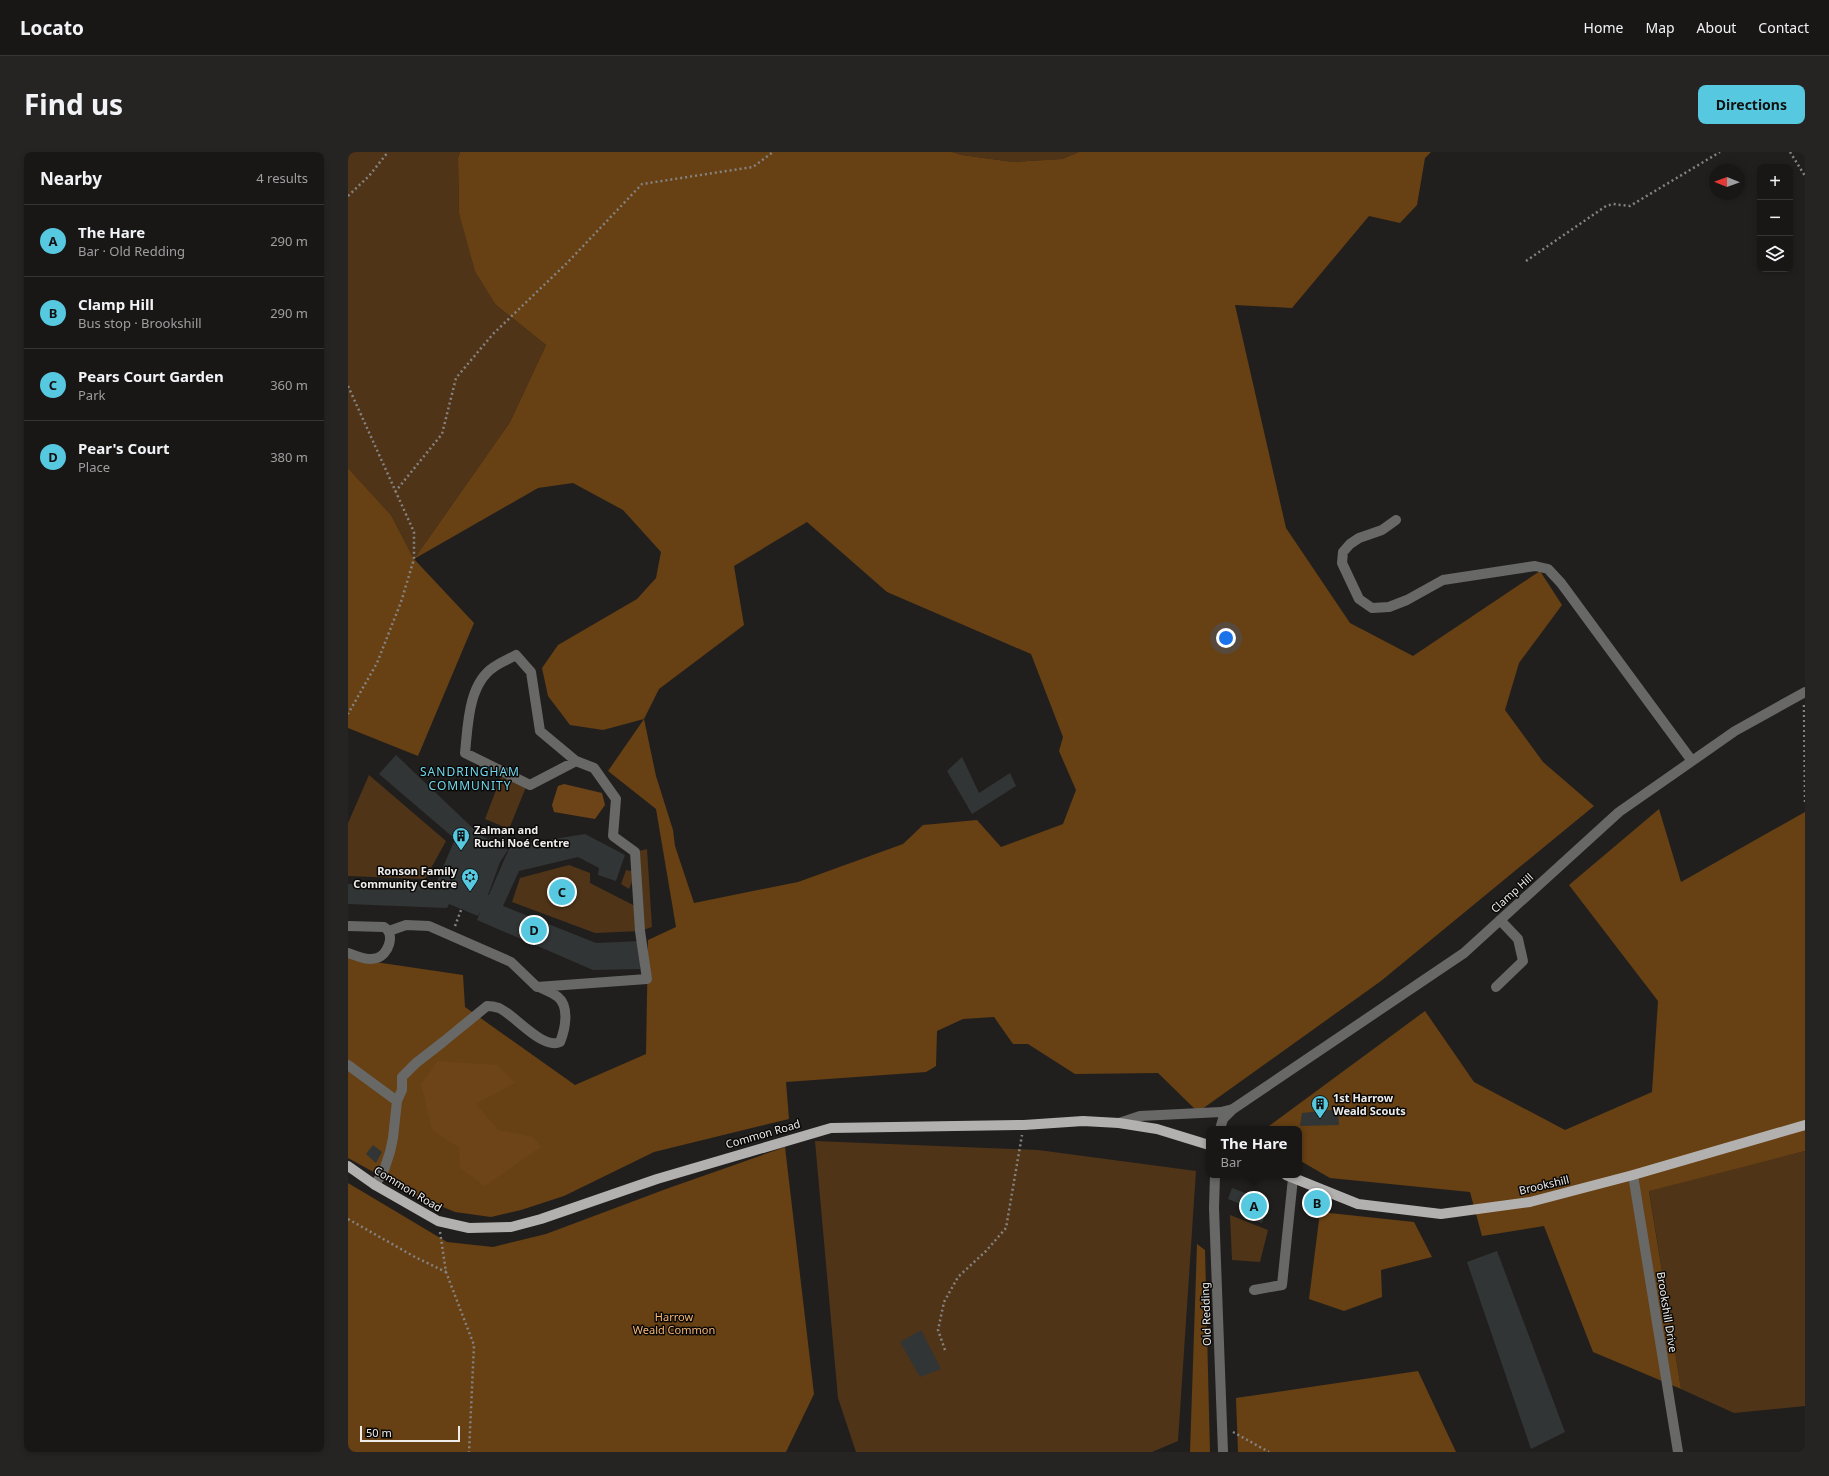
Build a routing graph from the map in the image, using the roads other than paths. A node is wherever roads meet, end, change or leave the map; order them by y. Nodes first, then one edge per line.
1 (1396, 520) dead end
2 (1805, 692) edge
3 (1692, 760) junction
4 (576, 761) junction
5 (1500, 920) junction
6 (348, 926) edge
7 (389, 931) junction
8 (348, 953) edge
9 (537, 987) junction
10 (1496, 987) dead end
11 (348, 1065) edge
12 (397, 1101) junction
13 (1233, 1109) junction
14 (1119, 1123) junction
15 (1805, 1125) edge
16 (1221, 1126) edge
17 (1206, 1144) edge
18 (348, 1166) edge
19 (1633, 1175) junction
20 (1215, 1178) edge
21 (1290, 1178) edge
22 (1295, 1178) edge
23 (375, 1185) junction
24 (1254, 1290) dead end
25 (1223, 1452) edge
26 (1678, 1452) edge

1 - 3 street
2 - 3 street, Clamp Hill
3 - 5 street, Clamp Hill
4 - 4 street
4 - 9 street
5 - 10 street
5 - 13 street, Clamp Hill
6 - 7 street
7 - 8 street
7 - 9 street
9 - 12 street
11 - 12 street
12 - 23 street
13 - 14 street, Clamp Hill
13 - 16 street, Clamp Hill
14 - 17 main road, Common Road
14 - 23 main road, Common Road
15 - 19 main road, Brookshill
18 - 23 main road, Common Road
19 - 22 main road, Brookshill
19 - 26 street, Brookshill Drive
20 - 25 street, Old Redding
21 - 24 street

